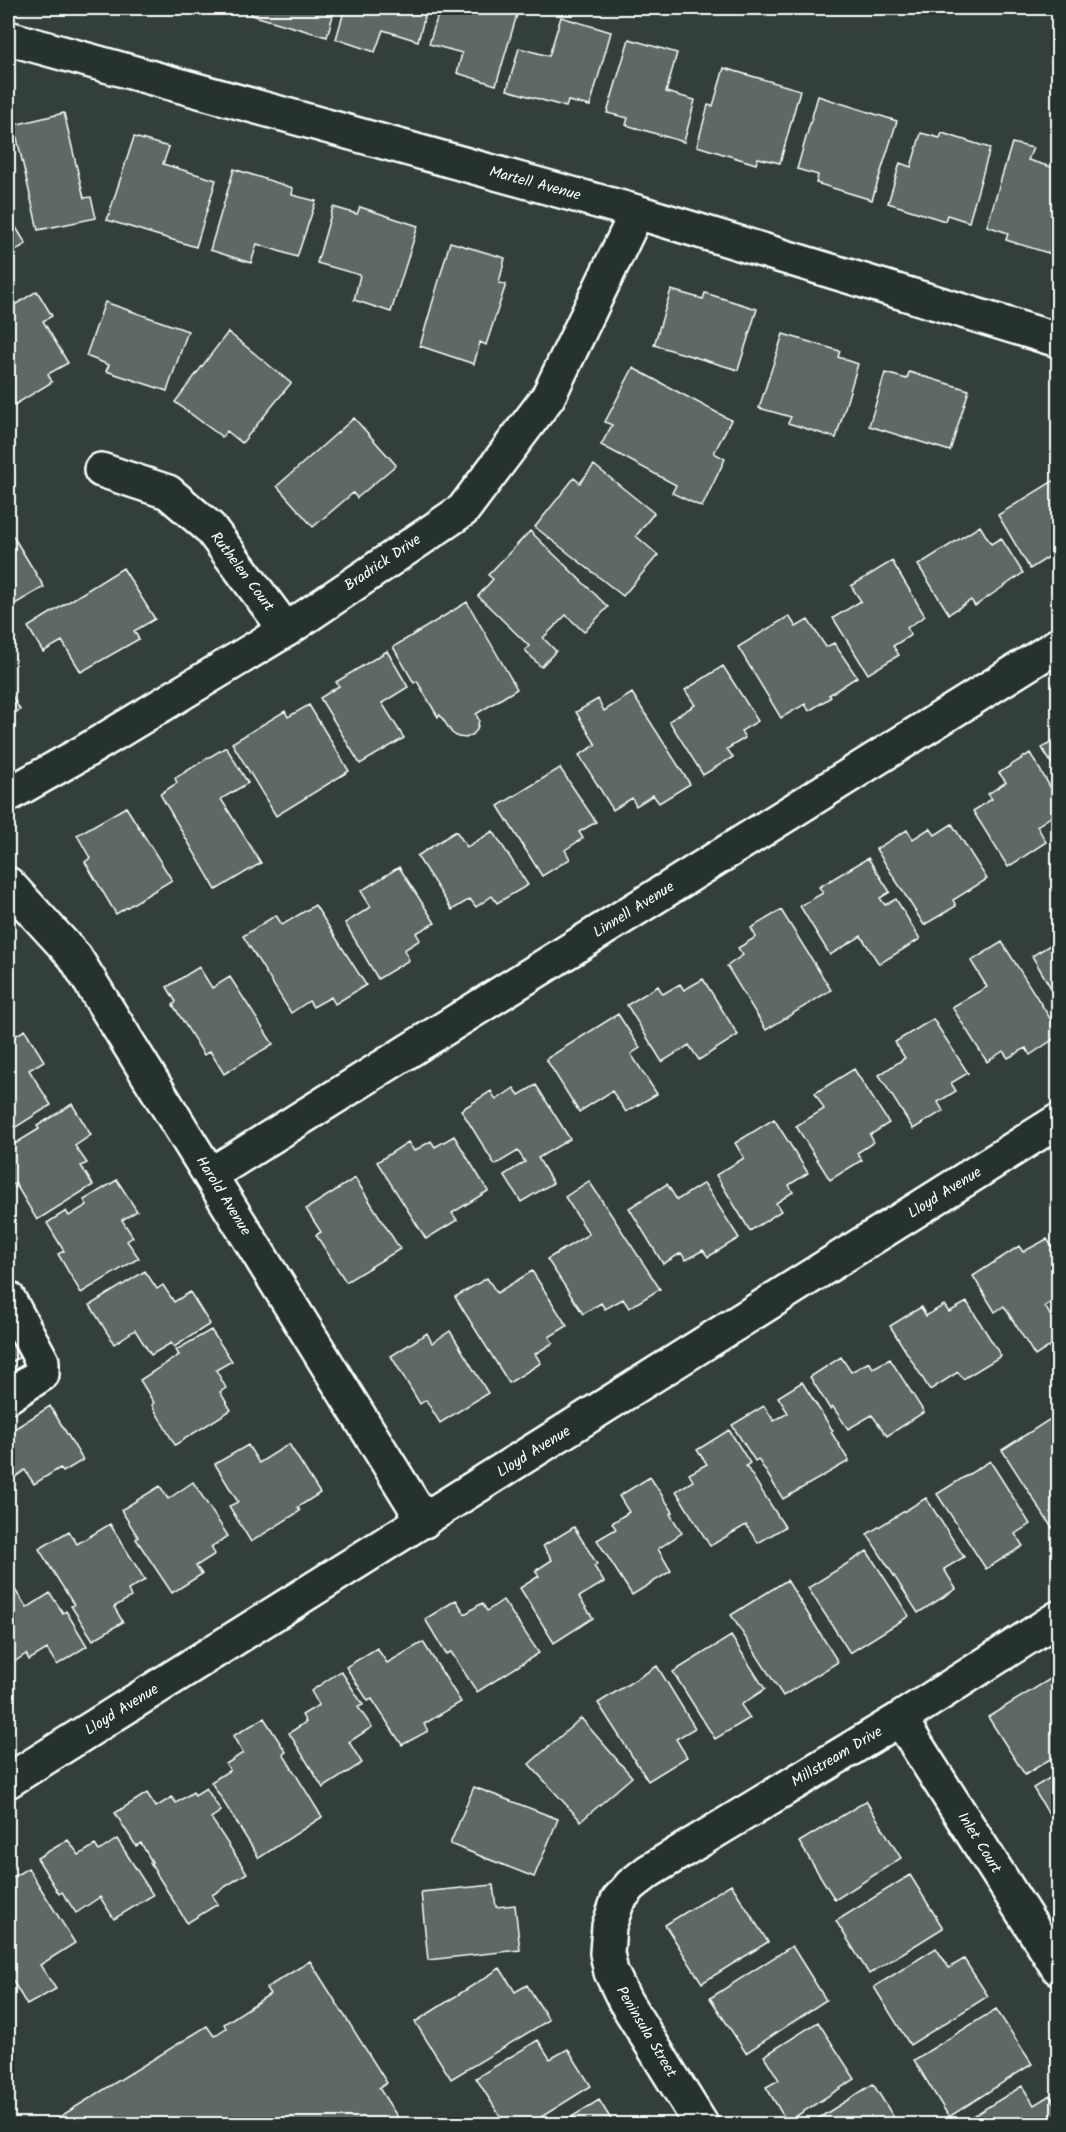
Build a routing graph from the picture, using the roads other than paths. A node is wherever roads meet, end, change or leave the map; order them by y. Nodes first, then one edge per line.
1 (8, 38) edge
2 (637, 212) junction
3 (1059, 340) edge
4 (101, 470) dead end
5 (285, 630) junction
6 (1059, 645) edge
7 (8, 795) edge
8 (8, 884) edge
9 (1059, 1121) edge
10 (210, 1175) junction
11 (8, 1298) edge
12 (8, 1396) edge
13 (424, 1521) junction
14 (1059, 1618) edge
15 (900, 1719) junction
16 (8, 1781) edge
17 (618, 1900) joint
18 (1059, 1968) edge
19 (701, 2124) edge

1 - 2 street, Martell Avenue
2 - 3 street, Martell Avenue
2 - 5 street, Bradrick Drive
4 - 5 street, Ruthelen Court
5 - 7 street, Bradrick Drive
6 - 10 street, Linnell Avenue
8 - 10 street, Harold Avenue
9 - 13 street, Lloyd Avenue
10 - 13 street, Harold Avenue
11 - 12 street
13 - 16 street, Lloyd Avenue
14 - 15 street, Millstream Drive
15 - 17 street, Millstream Drive
15 - 18 street, Inlet Court
17 - 19 street, Peninsula Street

